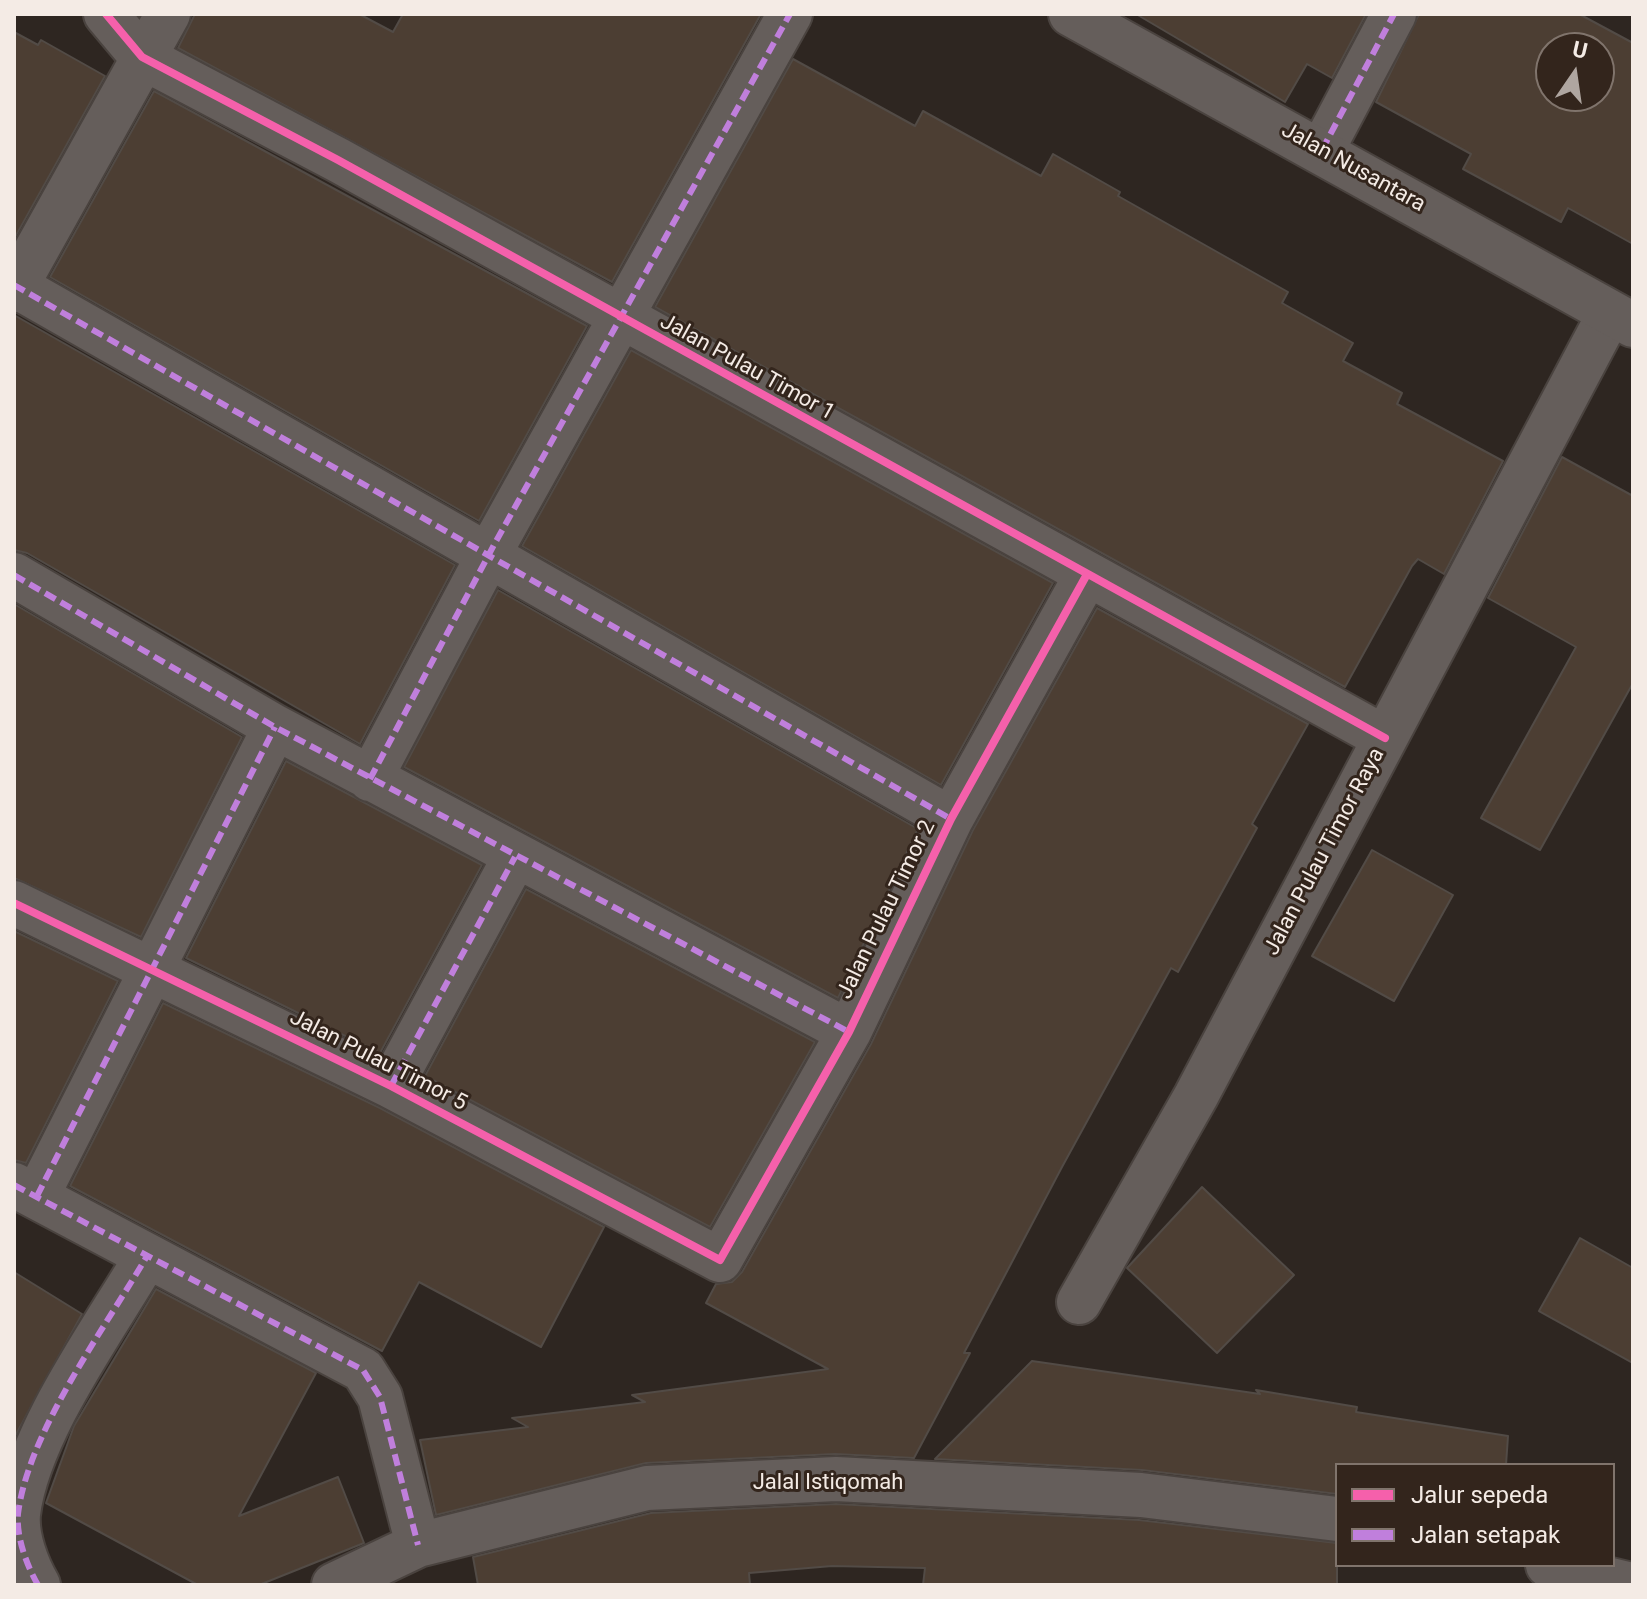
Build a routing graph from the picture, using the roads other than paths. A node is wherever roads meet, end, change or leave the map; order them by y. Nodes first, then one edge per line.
1 (106, 14) edge
2 (168, 14) edge
3 (790, 14) edge
4 (1071, 14) edge
5 (1394, 14) edge
6 (142, 57) junction
7 (1322, 150) junction
8 (15, 287) edge
9 (621, 319) junction
10 (1622, 319) edge
11 (489, 556) junction
12 (14, 575) edge
13 (1086, 576) junction
14 (275, 727) junction
15 (1385, 738) junction
16 (370, 779) junction
17 (951, 819) junction
18 (515, 857) junction
19 (14, 903) edge
20 (151, 968) junction
21 (849, 1032) junction
22 (391, 1086) junction
23 (26, 1191) edge
24 (147, 1256) junction
25 (720, 1260) joint
26 (1079, 1302) dead end
27 (1335, 1519) edge
28 (418, 1545) junction
29 (1556, 1567) edge
30 (38, 1585) edge
31 (334, 1585) edge
32 (1631, 1585) edge

1 - 6 street, Jalan Pulau Timor 1
2 - 6 street
3 - 9 street
4 - 7 street, Jalan Nusantara
5 - 7 street
6 - 8 street
6 - 9 street, Jalan Pulau Timor 1
7 - 10 street, Jalan Nusantara
8 - 11 street
9 - 11 street
9 - 13 street, Jalan Pulau Timor 1
10 - 15 street, Jalan Pulau Timor Raya
11 - 16 street
11 - 17 street
12 - 14 street
13 - 15 street, Jalan Pulau Timor 1
13 - 17 street, Jalan Pulau Timor 2
14 - 16 street
14 - 20 street
15 - 26 street, Jalan Pulau Timor Raya
16 - 18 street
17 - 21 street, Jalan Pulau Timor 2
18 - 21 street
18 - 22 street
19 - 20 street, Jalan Pulau Timor 5
20 - 22 street, Jalan Pulau Timor 5
20 - 23 street
21 - 25 street, Jalan Pulau Timor 2
22 - 25 street, Jalan Pulau Timor 5
23 - 24 street
24 - 28 street
24 - 30 street
27 - 28 street, Jalal Istiqomah
28 - 31 street, Jalal Istiqomah
29 - 32 street

